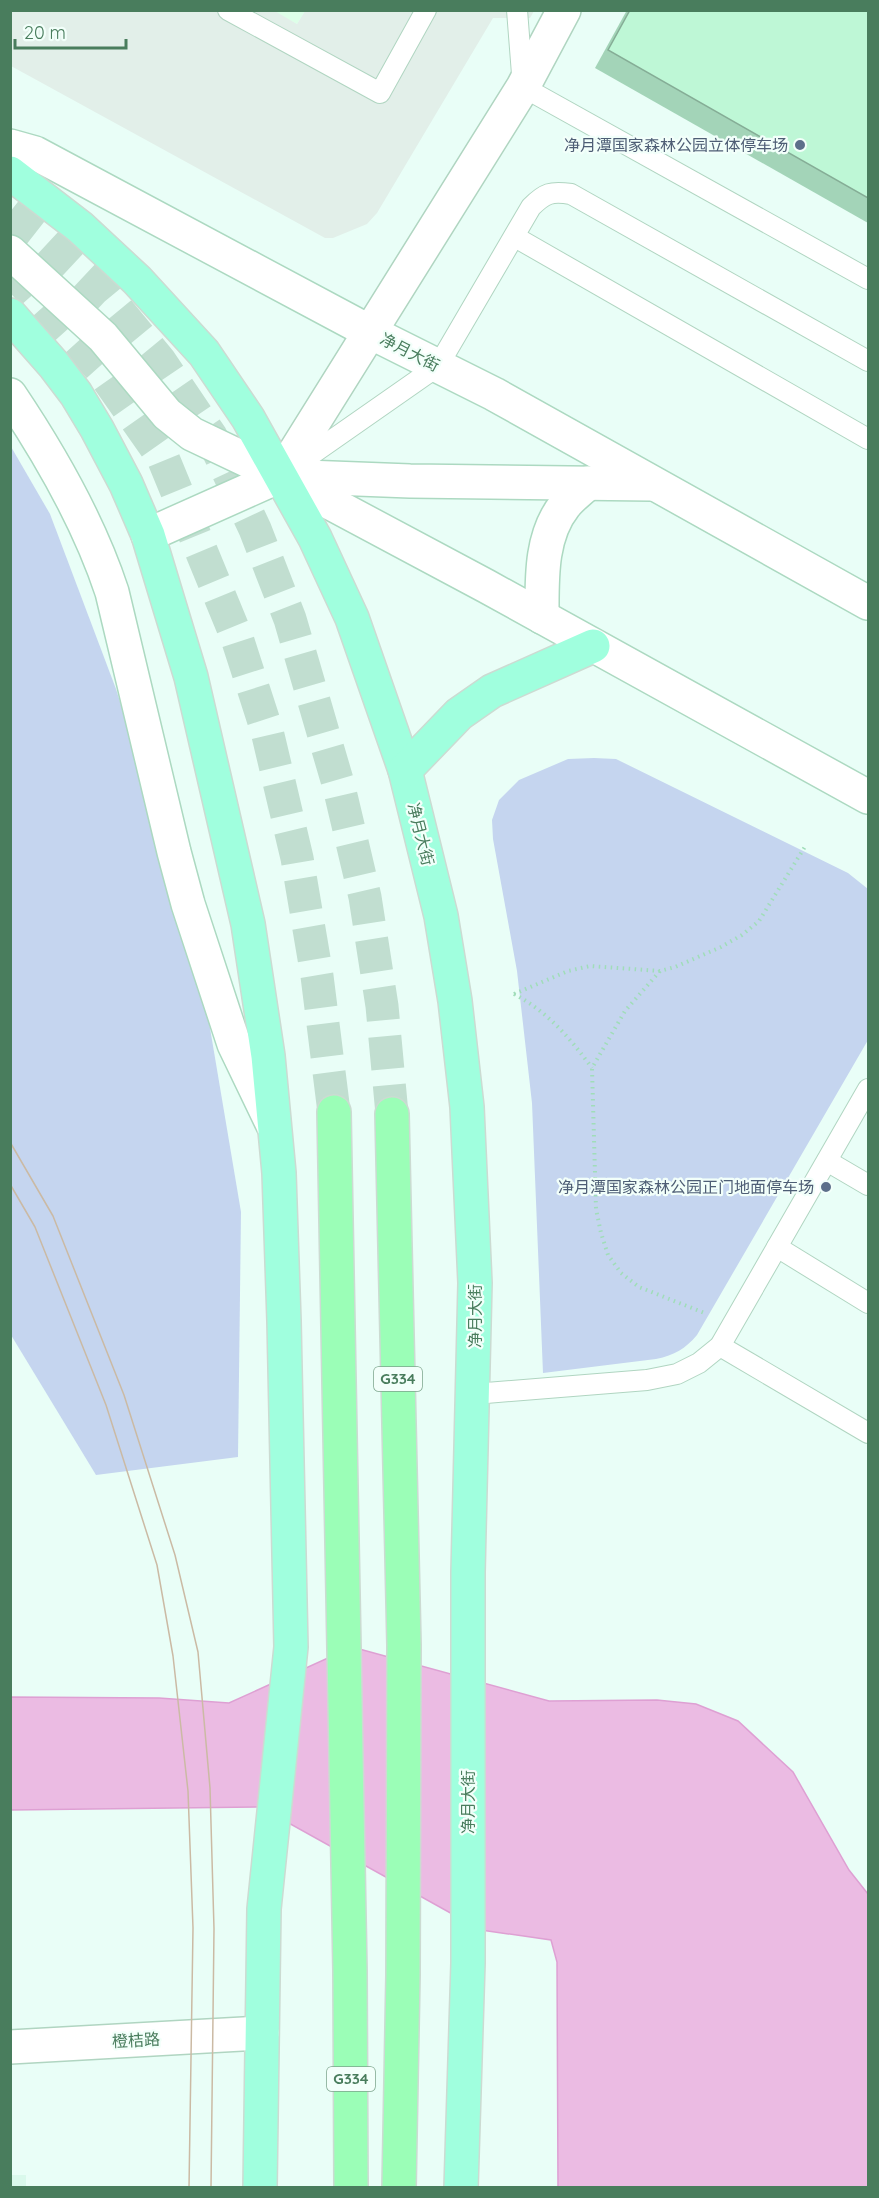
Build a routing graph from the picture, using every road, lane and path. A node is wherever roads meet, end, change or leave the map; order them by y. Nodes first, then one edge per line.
1 (228, 10) edge
2 (426, 10) edge
3 (518, 10) edge
4 (564, 10) edge
5 (523, 87) junction
6 (10, 146) edge
7 (10, 173) edge
8 (514, 237) junction
9 (10, 252) edge
10 (868, 279) edge
11 (10, 315) edge
12 (370, 332) junction
13 (868, 361) edge
14 (438, 366) junction
15 (10, 395) edge
16 (868, 438) edge
17 (280, 476) junction
18 (588, 483) junction
19 (656, 484) junction
20 (148, 535) junction
21 (868, 603) edge
22 (542, 617) junction
23 (593, 646) junction
24 (405, 770) junction
25 (868, 797) edge
26 (806, 845) dead end
27 (660, 971) junction
28 (592, 1068) junction
29 (868, 1089) edge
30 (334, 1112) tunnel mouth
31 (392, 1113) tunnel mouth
32 (275, 1127) junction
33 (827, 1161) junction
34 (868, 1185) edge
35 (777, 1247) junction
36 (868, 1303) edge
37 (733, 1323) junction
38 (720, 1346) junction
39 (474, 1394) junction
40 (868, 1433) edge
41 (262, 2033) junction
42 (10, 2048) edge
43 (260, 2187) edge
44 (351, 2187) edge
45 (399, 2187) edge
46 (461, 2187) edge

1 - 2 lane
3 - 5 lane
4 - 5 street
5 - 10 lane
5 - 12 street
6 - 12 street, 净月大街
7 - 17 main road, 净月大街
8 - 13 lane
8 - 14 lane
8 - 16 lane
9 - 17 street
11 - 20 main road
12 - 14 street, 净月大街
12 - 17 street
14 - 17 lane
14 - 19 street, 净月大街
15 - 32 street
17 - 18 street
17 - 20 street
17 - 22 street
17 - 24 main road, 净月大街
18 - 19 street
18 - 22 street
19 - 21 street, 净月大街
20 - 32 main road
22 - 23 street
23 - 24 main road
23 - 25 street
24 - 39 main road, 净月大街
26 - 27 path
27 - 28 path
27 - 28 path
28 - 37 path
29 - 33 lane
30 - 44 highway, G334
31 - 45 highway, G334
32 - 41 main road
33 - 34 lane
33 - 35 lane
35 - 36 lane
35 - 37 lane
37 - 38 lane
38 - 39 lane
38 - 40 lane
39 - 46 main road, 净月大街
41 - 42 street, 橙桔路
41 - 43 main road

